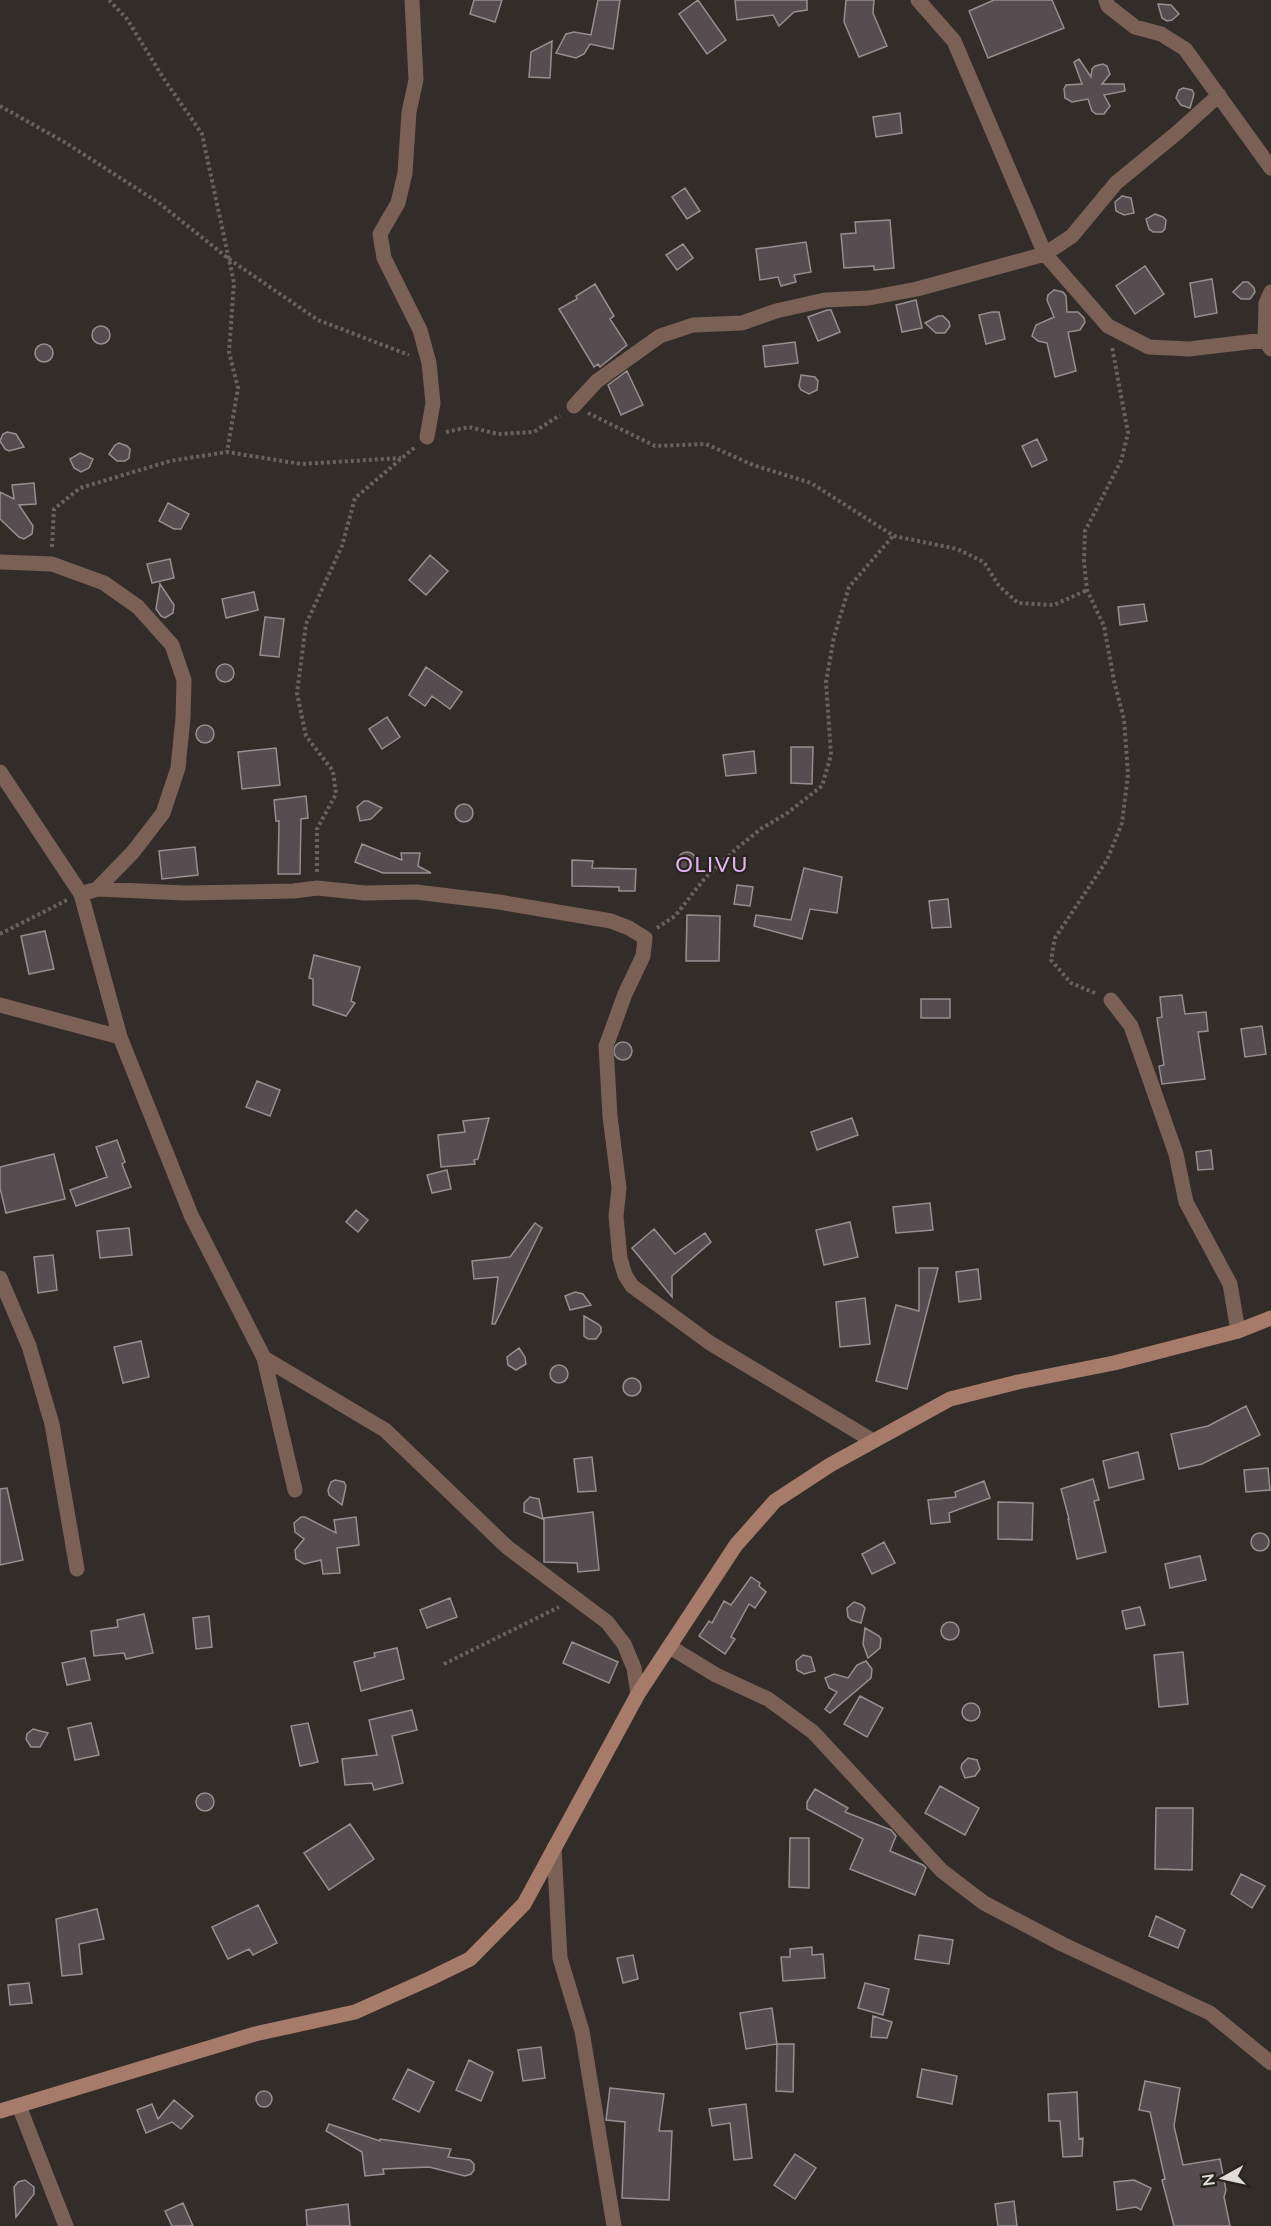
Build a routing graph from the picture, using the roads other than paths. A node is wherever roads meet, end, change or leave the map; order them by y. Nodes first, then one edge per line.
1 (412, 0) edge
2 (918, 0) edge
3 (1106, 0) edge
4 (1219, 95) junction
5 (1271, 168) edge
6 (1045, 254) junction
7 (1271, 292) edge
8 (1268, 344) edge
9 (574, 406) road end
10 (427, 437) road end
11 (0, 562) edge
12 (0, 772) edge
13 (97, 889) junction
14 (81, 894) junction
15 (1111, 1000) road end
16 (0, 1005) edge
17 (120, 1037) junction
18 (0, 1278) edge
19 (1271, 1318) edge
20 (1239, 1331) junction
21 (264, 1358) junction
22 (873, 1441) junction
23 (295, 1490) dead end
24 (77, 1569) dead end
25 (670, 1647) junction
26 (638, 1694) junction
27 (554, 1848) junction
28 (1271, 2063) edge
29 (19, 2106) junction
30 (0, 2111) edge
31 (66, 2226) edge
32 (614, 2226) edge

1 - 10 street
2 - 6 street
3 - 4 street
4 - 5 street
4 - 6 street
6 - 8 street
6 - 9 street
7 - 8 street
11 - 13 street
12 - 14 street
13 - 14 street
13 - 22 street
14 - 17 street
15 - 20 street
16 - 17 street
17 - 21 street
18 - 24 street
19 - 20 street
20 - 22 street
21 - 23 street
21 - 26 street
22 - 25 street
25 - 26 street
25 - 28 street
26 - 27 street
27 - 29 street
27 - 32 street
29 - 30 street
29 - 31 street

